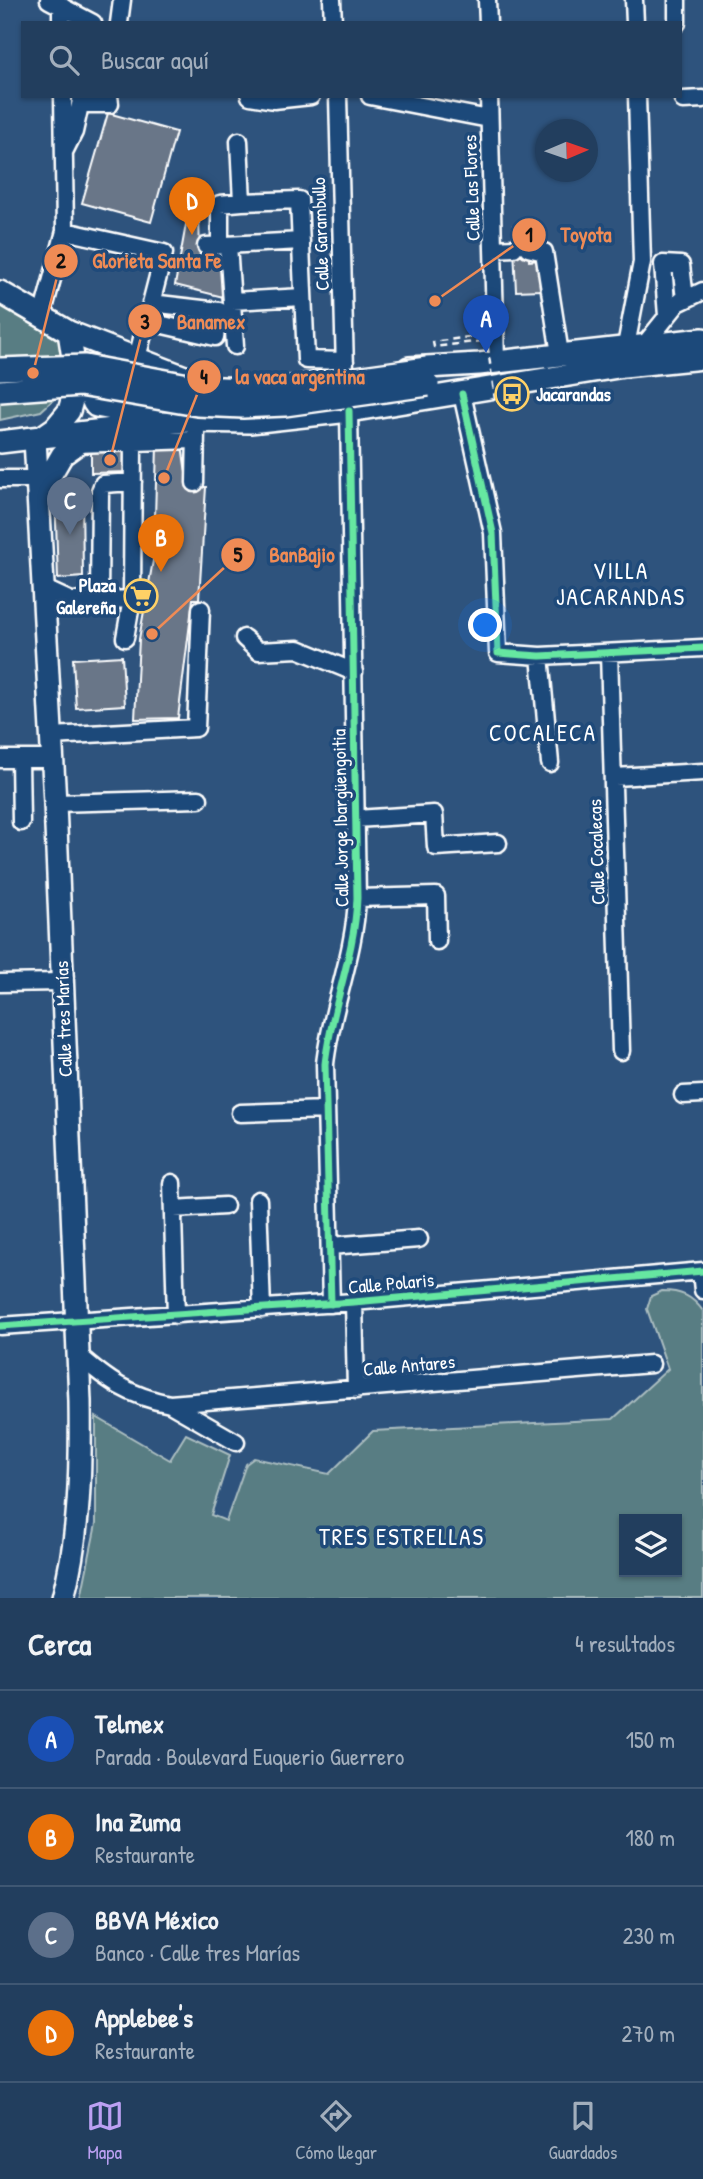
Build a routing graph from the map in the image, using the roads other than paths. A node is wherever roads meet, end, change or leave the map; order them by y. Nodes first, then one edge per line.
1 (122, 0) edge
2 (332, 0) edge
3 (487, 0) edge
4 (634, 0) edge
5 (677, 0) edge
6 (55, 2) edge
7 (60, 21) edge
8 (89, 21) edge
9 (119, 21) edge
10 (333, 21) edge
11 (488, 21) edge
12 (635, 21) edge
13 (677, 21) edge
14 (63, 98) edge
15 (109, 98) edge
16 (262, 98) edge
17 (292, 98) edge
18 (338, 98) edge
19 (380, 98) edge
20 (489, 98) edge
21 (637, 98) edge
22 (703, 99) edge
23 (81, 100) edge
24 (683, 100) dead end
25 (489, 120) junction
26 (239, 141) dead end
27 (64, 154) junction
28 (242, 202) junction
29 (65, 231) junction
30 (301, 242) junction
31 (218, 245) junction
32 (494, 249) junction
33 (703, 291) edge
34 (0, 292) edge
35 (303, 298) junction
36 (685, 299) junction
37 (232, 301) junction
38 (151, 303) junction
39 (42, 316) junction
40 (667, 316) junction
41 (146, 321) junction
42 (69, 332) junction
43 (703, 339) edge
44 (636, 345) junction
45 (234, 346) dead end
46 (560, 354) junction
47 (137, 358) junction
48 (703, 358) edge
49 (496, 362) junction
50 (345, 365) junction
51 (0, 369) edge
52 (428, 376) junction
53 (552, 377) junction
54 (210, 380) junction
55 (0, 391) edge
56 (462, 394) junction
57 (349, 411) junction
58 (192, 427) junction
59 (38, 438) junction
60 (83, 438) junction
61 (0, 442) edge
62 (133, 443) junction
63 (0, 479) edge
64 (133, 482) junction
65 (195, 483) dead end
66 (40, 486) junction
67 (45, 589) junction
68 (132, 599) junction
69 (99, 600) junction
70 (71, 601) junction
71 (201, 609) dead end
72 (46, 617) junction
73 (125, 638) dead end
74 (244, 638) dead end
75 (703, 648) edge
76 (609, 653) junction
77 (540, 656) junction
78 (354, 672) junction
79 (52, 736) junction
80 (0, 759) edge
81 (20, 759) junction
82 (53, 759) junction
83 (550, 763) dead end
84 (703, 772) edge
85 (615, 776) junction
86 (199, 799) dead end
87 (55, 803) junction
88 (356, 819) junction
89 (21, 822) dead end
90 (498, 843) dead end
91 (357, 898) junction
92 (437, 941) dead end
93 (62, 982) junction
94 (0, 983) edge
95 (621, 1051) dead end
96 (703, 1094) edge
97 (683, 1095) dead end
98 (326, 1110) junction
99 (240, 1114) dead end
100 (172, 1183) dead end
101 (258, 1200) dead end
102 (225, 1206) dead end
103 (173, 1209) junction
104 (419, 1239) dead end
105 (330, 1246) junction
106 (702, 1271) edge
107 (703, 1290) edge
108 (354, 1302) junction
109 (331, 1304) junction
110 (262, 1309) junction
111 (176, 1315) junction
112 (75, 1323) junction
113 (0, 1326) edge
114 (77, 1354) junction
115 (651, 1364) dead end
116 (356, 1390) junction
117 (170, 1404) junction
118 (236, 1442) dead end
119 (67, 1576) junction
120 (57, 1598) edge
121 (63, 1598) edge

1 - 9 street
2 - 10 street
3 - 11 street
4 - 12 street
5 - 13 street
6 - 7 street
6 - 8 street
14 - 27 street
15 - 23 street
16 - 17 street
18 - 50 street, Calle Garambullo
19 - 25 street
20 - 25 street, Calle Las Flores
21 - 44 street
22 - 24 street
23 - 27 street
25 - 32 street, Calle Las Flores
26 - 28 street
27 - 29 street
28 - 30 street
28 - 31 street
29 - 38 street
29 - 39 street
30 - 31 street
30 - 35 street
31 - 37 street
32 - 46 street
32 - 49 street, Calle Las Flores
33 - 36 street
34 - 39 main road
35 - 37 street
35 - 50 street
36 - 40 street
36 - 40 street
37 - 45 street
38 - 41 street
38 - 41 street
39 - 42 main road
40 - 44 street
41 - 47 street
42 - 47 main road
42 - 59 main road
43 - 44 main road
44 - 46 main road
46 - 49 main road
47 - 54 main road
48 - 53 main road
49 - 52 main road
50 - 52 main road
50 - 54 main road
51 - 52 main road, bridge
52 - 53 main road
52 - 55 main road, bridge
53 - 56 main road
54 - 58 main road
56 - 57 main road
56 - 77 street
57 - 58 main road
57 - 78 street, Calle Jorge Ibargüengoitia
58 - 60 main road
58 - 62 street
58 - 65 street
59 - 60 main road
59 - 61 main road
59 - 66 main road, Calle tres Marías
60 - 62 street
60 - 66 main road
62 - 64 street
63 - 66 street
64 - 68 street
64 - 69 street
66 - 67 main road, Calle tres Marías
67 - 70 street
67 - 72 main road, Calle tres Marías
68 - 69 street
68 - 73 street
69 - 70 street
70 - 72 street
71 - 79 street
72 - 79 main road, Calle tres Marías
74 - 78 street
75 - 76 street
76 - 77 street
76 - 85 street, Calle Cocalecas
77 - 83 street
78 - 88 street, Calle Jorge Ibargüengoitia
79 - 82 main road, Calle tres Marías
80 - 81 street
81 - 82 street
81 - 89 street
82 - 87 main road, Calle tres Marías
84 - 85 street
85 - 95 street, Calle Cocalecas
86 - 87 street
87 - 93 main road, Calle tres Marías
88 - 90 street
88 - 91 street, Calle Jorge Ibargüengoitia
91 - 92 street
91 - 98 street, Calle Jorge Ibargüengoitia
93 - 94 street
93 - 112 main road, Calle tres Marías
96 - 97 street
98 - 99 street
98 - 105 street, Calle Jorge Ibargüengoitia
100 - 103 street
101 - 110 street
102 - 103 street
103 - 111 street
104 - 105 street
105 - 109 street, Calle Jorge Ibargüengoitia
106 - 107 street
106 - 108 street, Calle Polaris
108 - 109 street, Calle Polaris
108 - 116 street
109 - 110 street, Calle Polaris
110 - 111 street, Calle Polaris
111 - 112 street, Calle Polaris
112 - 113 street, Calle Polaris
112 - 114 main road, Calle tres Marías
114 - 117 street, Calle Antares
114 - 119 main road, Calle tres Marías
115 - 116 street, Calle Antares
116 - 117 street, Calle Antares
117 - 118 street, Calle Antares
119 - 120 main road
119 - 121 main road, Calle tres Marías

